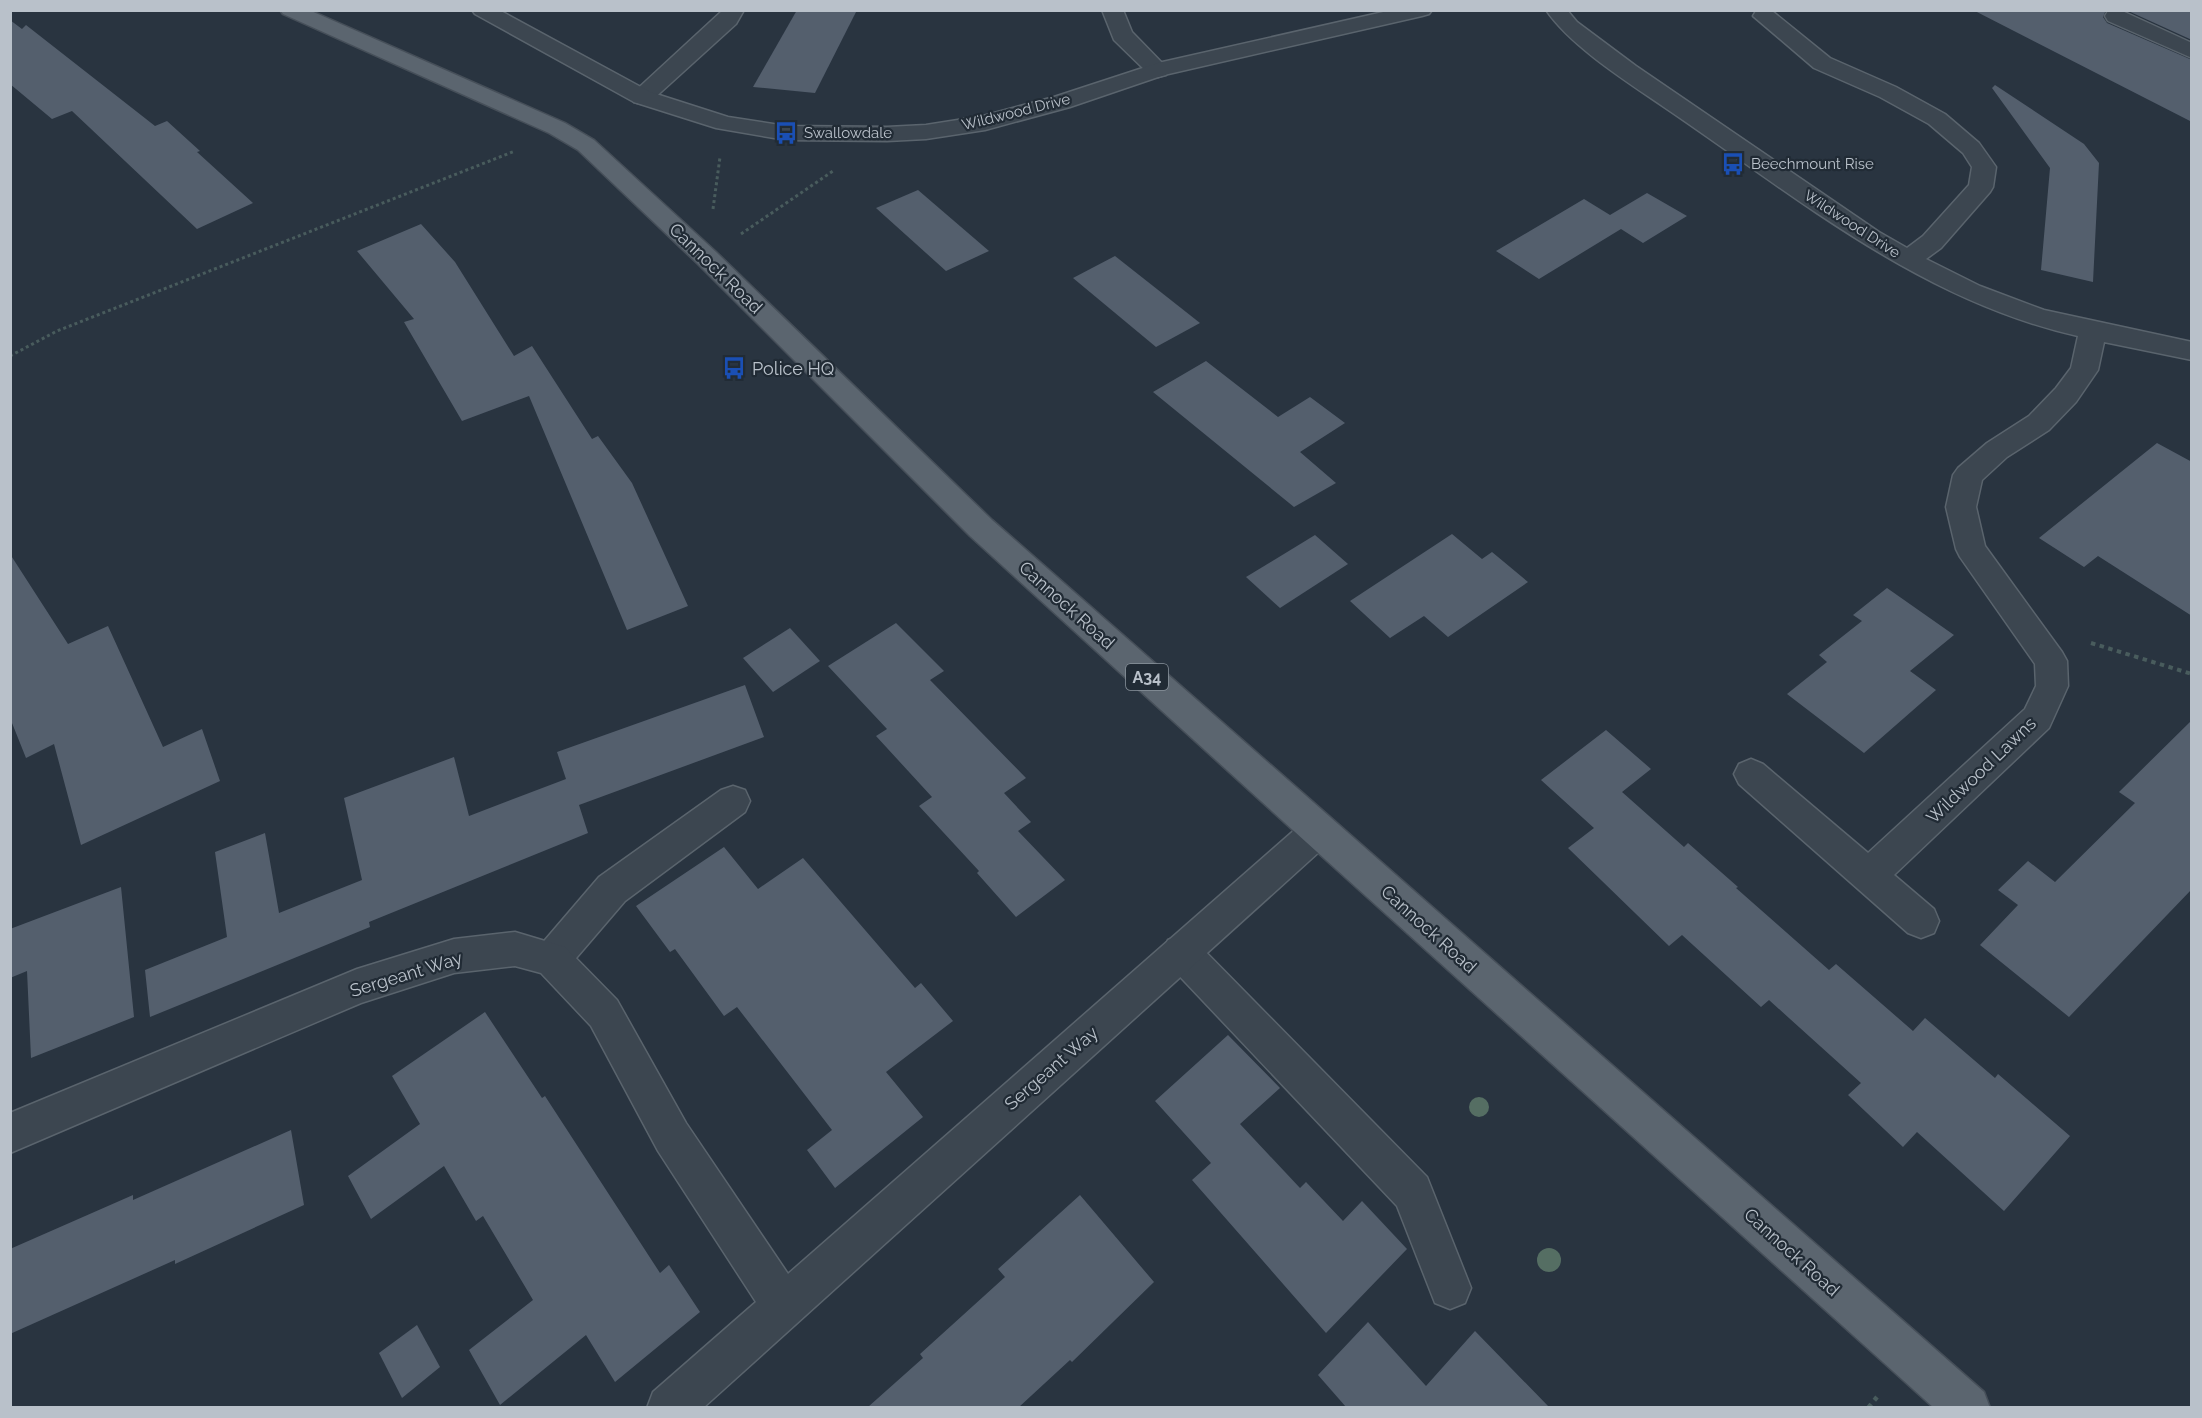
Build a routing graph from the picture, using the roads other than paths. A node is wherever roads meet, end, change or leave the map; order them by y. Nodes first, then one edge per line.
1 (290, 10) edge
2 (482, 10) edge
3 (734, 10) edge
4 (1112, 10) edge
5 (1422, 10) edge
6 (1557, 10) edge
7 (1764, 16) dead end
8 (2116, 16) dead end
9 (2192, 52) edge
10 (1158, 70) junction
11 (642, 97) junction
12 (1908, 260) junction
13 (2093, 329) junction
14 (2192, 351) edge
15 (1751, 774) dead end
16 (733, 801) dead end
17 (1318, 831) junction
18 (1869, 875) junction
19 (1921, 921) dead end
20 (1181, 952) junction
21 (552, 959) junction
22 (10, 1133) edge
23 (1450, 1288) dead end
24 (784, 1306) junction
25 (669, 1407) edge
26 (1968, 1407) edge

1 - 17 main road, Cannock Road / A34
2 - 11 street, Wildwood Drive
3 - 11 street
4 - 10 street
5 - 10 street, Wildwood Drive
6 - 12 street, Wildwood Drive
7 - 12 street
8 - 9 street
10 - 11 street, Wildwood Drive
12 - 13 street, Wildwood Drive
13 - 14 street, Wildwood Drive
13 - 18 street, Wildwood Lawns
15 - 18 street
16 - 21 street
17 - 20 street, Sergeant Way
17 - 26 main road, Cannock Road / A34
18 - 19 street
20 - 23 street
20 - 24 street, Sergeant Way
21 - 22 street, Sergeant Way
21 - 24 street
24 - 25 street, Sergeant Way

